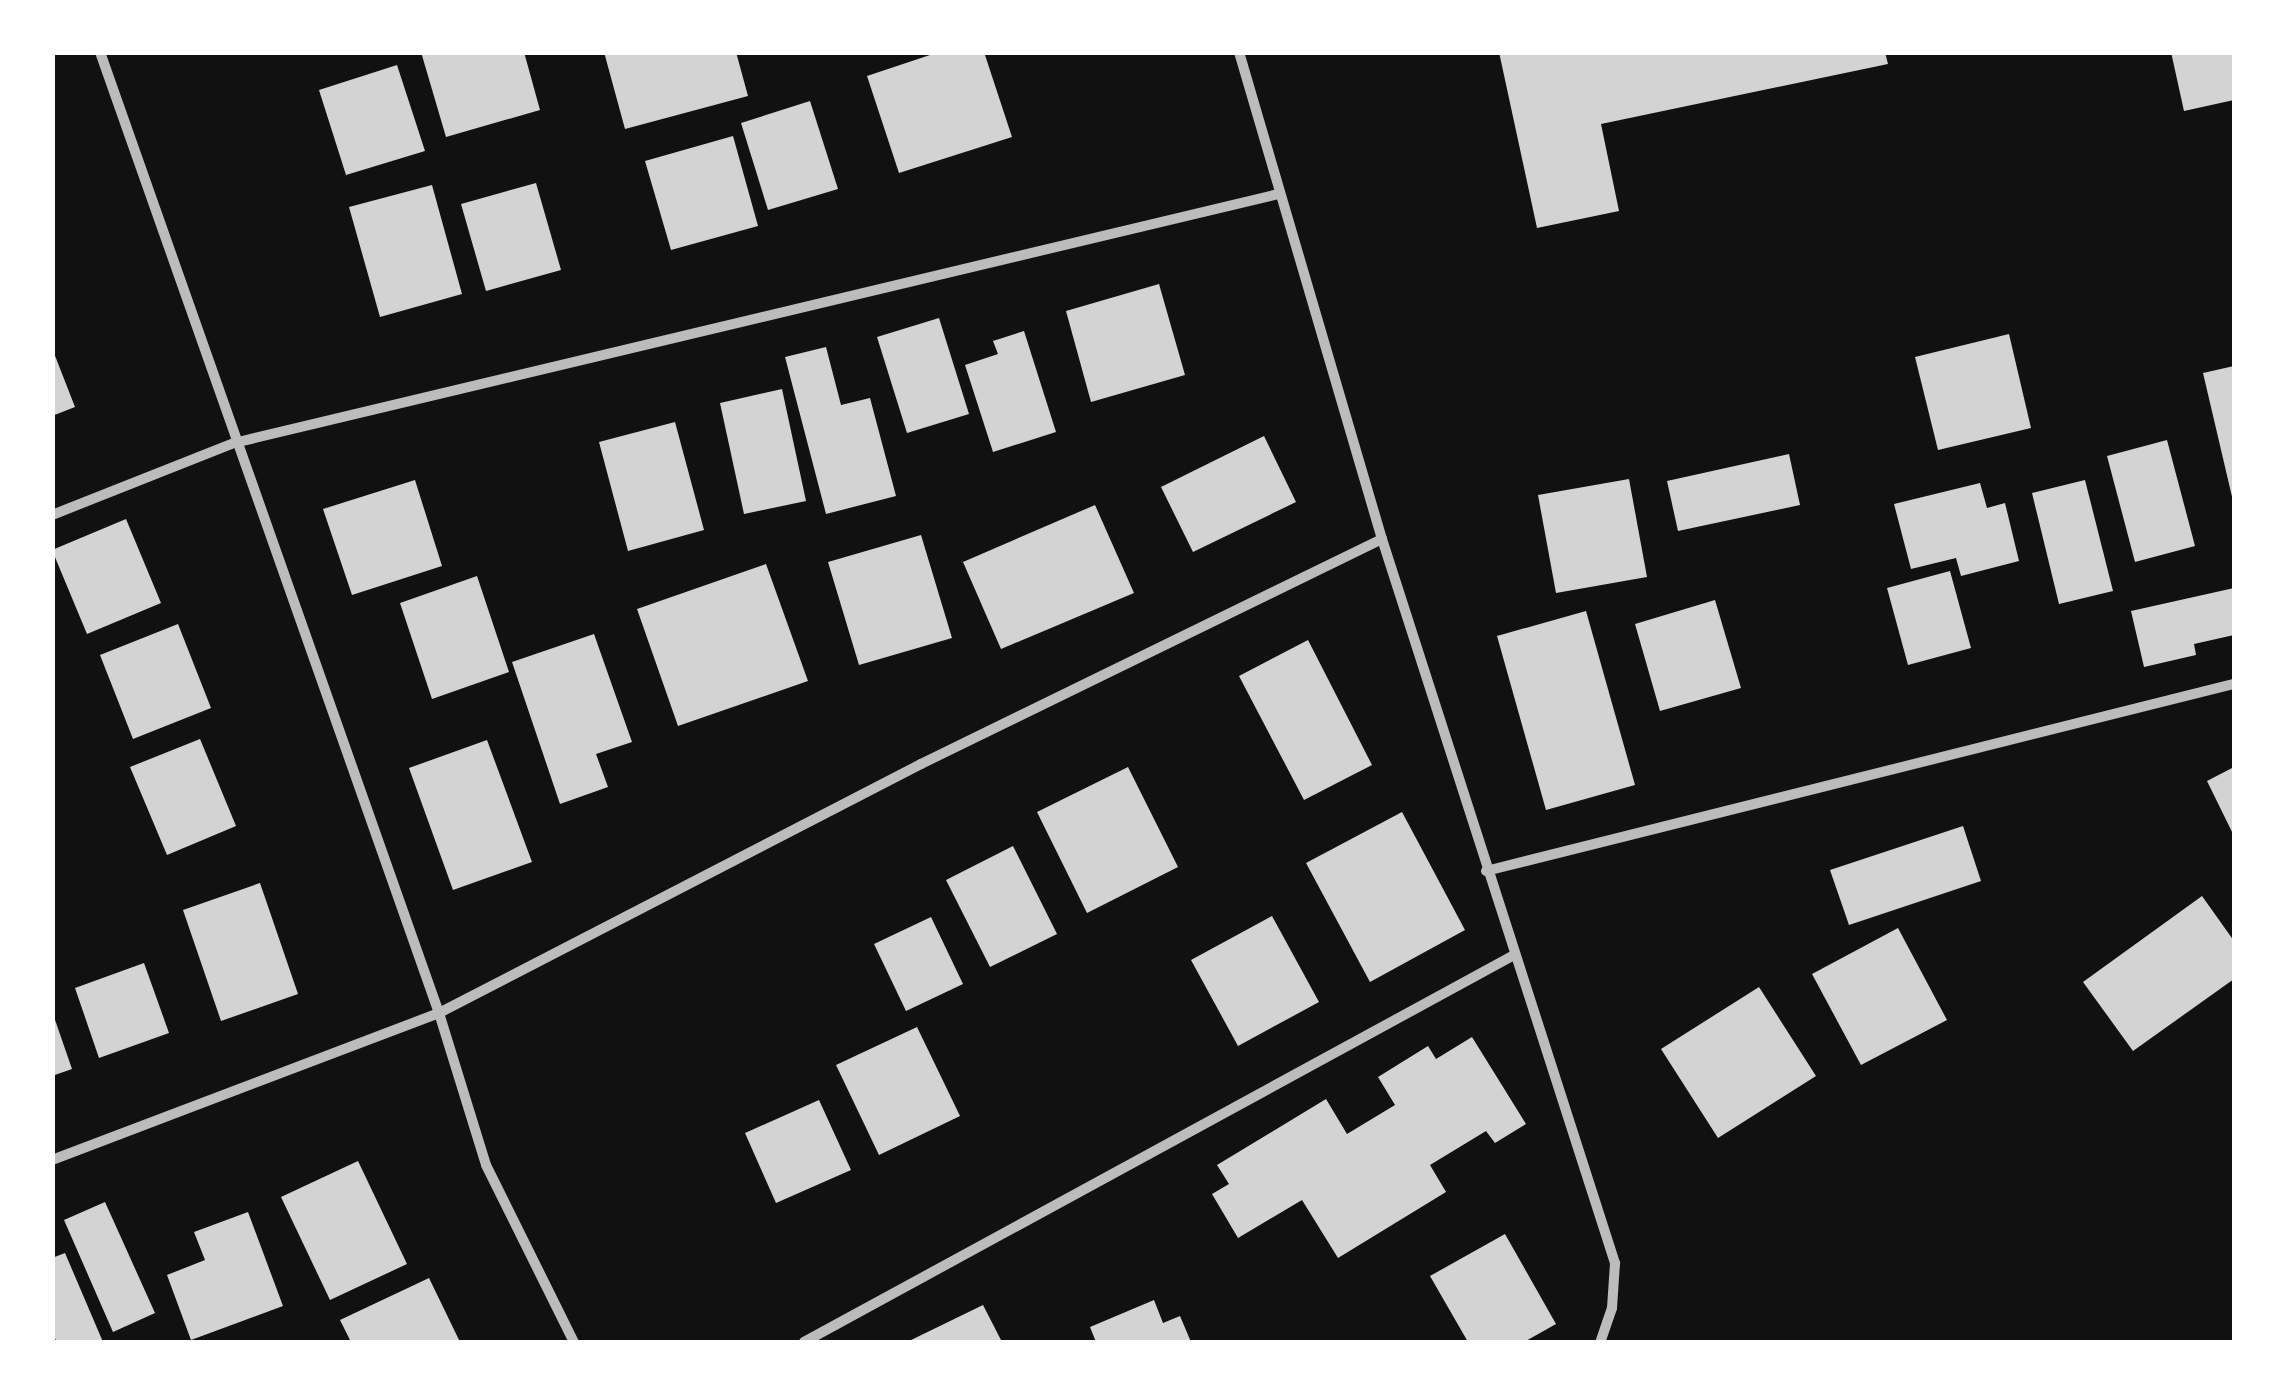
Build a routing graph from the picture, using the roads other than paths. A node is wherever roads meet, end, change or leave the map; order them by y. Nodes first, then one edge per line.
1 (1238, 52) edge
2 (103, 53) edge
3 (1278, 194) junction
4 (234, 443) junction
5 (52, 515) edge
6 (1382, 539) junction
7 (2234, 684) edge
8 (1486, 871) junction
9 (1514, 955) junction
10 (439, 1012) junction
11 (52, 1160) edge
12 (574, 1342) edge
13 (804, 1342) edge
14 (1600, 1342) edge

1 - 3 street
2 - 4 street
3 - 4 street
3 - 6 street
4 - 5 street
4 - 10 street
6 - 8 street
6 - 10 street
7 - 8 street
8 - 9 street
9 - 13 street
9 - 14 street
10 - 11 street
10 - 12 street

